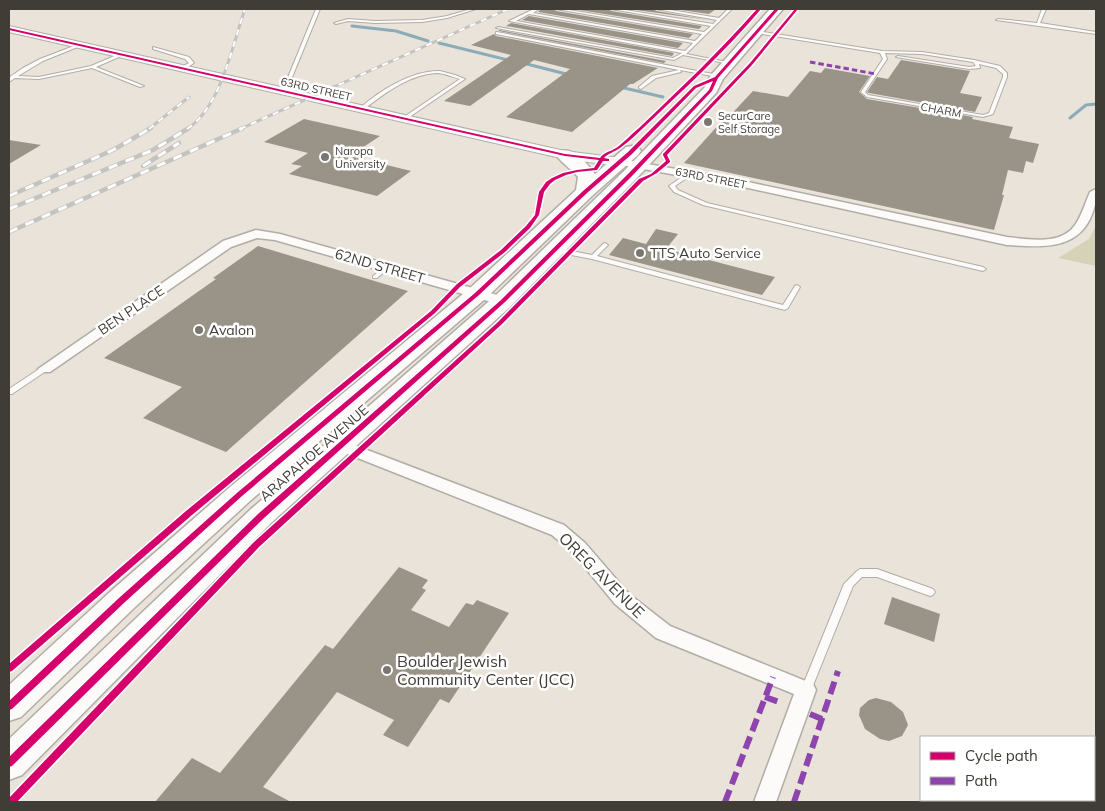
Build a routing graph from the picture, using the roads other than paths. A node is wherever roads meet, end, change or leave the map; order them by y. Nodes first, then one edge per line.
1 (318, 9) edge
2 (474, 9) edge
3 (537, 9) edge
4 (558, 9) edge
5 (613, 9) edge
6 (658, 9) edge
7 (730, 9) edge
8 (777, 9) edge
9 (1044, 9) edge
10 (528, 13) junction
11 (719, 19) junction
12 (998, 20) dead end
13 (511, 21) junction
14 (336, 23) dead end
15 (1038, 24) junction
16 (713, 25) junction
17 (9, 29) edge
18 (757, 32) junction
19 (704, 33) junction
20 (1096, 33) edge
21 (497, 34) dead end
22 (695, 42) junction
23 (79, 45) junction
24 (154, 48) dead end
25 (882, 52) junction
26 (684, 53) junction
27 (119, 55) junction
28 (973, 61) junction
29 (730, 63) junction
30 (92, 67) junction
31 (181, 69) junction
32 (684, 70) junction
33 (13, 77) junction
34 (717, 77) junction
35 (9, 81) edge
36 (142, 86) dead end
37 (641, 88) dead end
38 (284, 92) junction
39 (360, 109) junction
40 (403, 119) junction
41 (564, 155) junction
42 (629, 164) junction
43 (689, 174) junction
44 (585, 192) junction
45 (1096, 192) edge
46 (256, 234) joint
47 (605, 245) dead end
48 (556, 250) junction
49 (593, 257) junction
50 (387, 267) junction
51 (984, 269) dead end
52 (375, 277) dead end
53 (797, 287) dead end
54 (477, 294) junction
55 (503, 302) junction
56 (45, 369) joint
57 (9, 392) edge
58 (341, 445) junction
59 (930, 592) dead end
60 (806, 690) junction
61 (9, 706) edge
62 (9, 764) edge
63 (766, 802) edge

1 - 38 lane
2 - 14 lane
3 - 10 lane
4 - 19 lane
5 - 16 lane
6 - 11 lane
7 - 11 lane
8 - 18 main road
9 - 15 lane
10 - 13 lane
10 - 22 lane
11 - 16 lane
12 - 15 lane
13 - 26 lane
13 - 26 lane
15 - 20 lane
16 - 19 lane
17 - 23 street, 63RD STREET
18 - 25 lane
18 - 29 main road
19 - 22 lane
21 - 32 lane
22 - 26 lane
23 - 27 street, 63RD STREET
23 - 33 lane
24 - 31 lane
25 - 28 lane
25 - 28 lane
25 - 28 lane, CHARM
26 - 29 lane
27 - 30 lane
27 - 31 street, 63RD STREET
29 - 34 main road
30 - 33 lane
30 - 36 lane
31 - 38 street, 63RD STREET
32 - 34 lane
32 - 37 lane
33 - 35 lane
34 - 42 main road
38 - 39 street, 63RD STREET
39 - 40 street, 63RD STREET
39 - 40 lane
40 - 41 street, 63RD STREET
41 - 42 street, 63RD STREET
41 - 44 main road
42 - 43 street, 63RD STREET
42 - 44 main road, ARAPAHOE AVENUE
42 - 48 main road, ARAPAHOE AVENUE
43 - 45 street, 63RD STREET
43 - 51 lane
44 - 54 main road, ARAPAHOE AVENUE
46 - 50 street, 62ND STREET
46 - 56 street, BEN PLACE
47 - 49 lane
48 - 49 lane
48 - 55 main road, ARAPAHOE AVENUE
49 - 53 lane
50 - 52 lane
50 - 54 street, 62ND STREET
54 - 55 street, 62ND STREET
54 - 61 main road, ARAPAHOE AVENUE
55 - 58 main road, ARAPAHOE AVENUE
56 - 57 lane, BEN PLACE
58 - 60 street, OREG AVENUE
58 - 62 main road, ARAPAHOE AVENUE
59 - 60 lane
60 - 63 street

